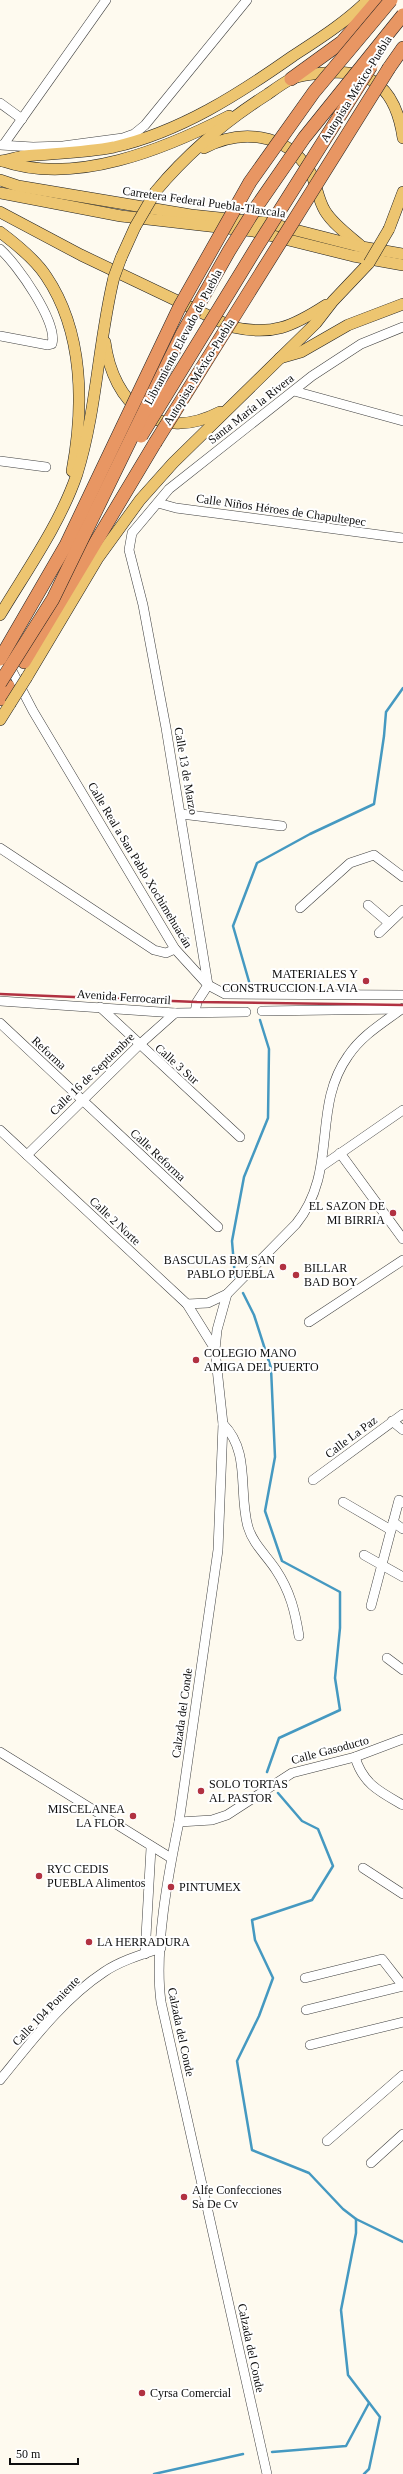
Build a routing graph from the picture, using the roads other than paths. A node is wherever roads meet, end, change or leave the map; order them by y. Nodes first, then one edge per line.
1 (106, 0) edge
2 (247, 0) edge
3 (368, 0) edge
4 (378, 0) edge
5 (390, 0) edge
6 (403, 14) edge
7 (403, 48) edge
8 (291, 79) junction
9 (0, 103) edge
10 (254, 103) junction
11 (22, 119) junction
12 (403, 138) edge
13 (2, 145) edge
14 (191, 156) junction
15 (1, 161) edge
16 (0, 180) edge
17 (403, 192) edge
18 (0, 193) edge
19 (0, 212) edge
20 (0, 232) edge
21 (362, 248) junction
22 (0, 249) edge
23 (403, 254) edge
24 (403, 265) edge
25 (333, 300) junction
26 (403, 304) edge
27 (104, 324) junction
28 (403, 327) edge
29 (0, 336) edge
30 (279, 358) junction
31 (294, 391) junction
32 (229, 408) junction
33 (403, 421) edge
34 (0, 461) edge
35 (46, 467) dead end
36 (158, 480) junction
37 (169, 489) junction
38 (158, 503) junction
39 (64, 506) junction
40 (132, 533) joint
41 (403, 538) edge
42 (0, 615) edge
43 (1, 650) edge
44 (5, 662) edge
45 (4, 685) edge
46 (5, 702) edge
47 (0, 720) edge
48 (181, 814) junction
49 (282, 826) dead end
50 (0, 848) edge
51 (403, 877) edge
52 (368, 905) dead end
53 (300, 908) dead end
54 (403, 910) edge
55 (389, 923) junction
56 (379, 933) dead end
57 (175, 949) junction
58 (208, 985) junction
59 (403, 995) edge
60 (0, 1001) edge
61 (100, 1007) junction
62 (403, 1009) edge
63 (262, 1011) dead end
64 (195, 1012) junction
65 (246, 1012) dead end
66 (175, 1013) junction
67 (0, 1023) edge
68 (139, 1045) junction
69 (82, 1100) junction
70 (403, 1110) edge
71 (0, 1130) edge
72 (240, 1137) dead end
73 (340, 1153) junction
74 (27, 1155) junction
75 (322, 1166) junction
76 (218, 1227) dead end
77 (403, 1239) edge
78 (403, 1260) edge
79 (227, 1294) junction
80 (187, 1304) junction
81 (309, 1322) dead end
82 (216, 1350) junction
83 (403, 1414) edge
84 (392, 1422) junction
85 (222, 1424) junction
86 (403, 1430) edge
87 (313, 1480) dead end
88 (401, 1501) edge
89 (343, 1502) dead end
90 (392, 1526) junction
91 (403, 1529) edge
92 (364, 1555) dead end
93 (382, 1564) junction
94 (403, 1577) edge
95 (371, 1606) dead end
96 (299, 1636) dead end
97 (387, 1658) dead end
98 (403, 1670) edge
99 (403, 1739) edge
100 (0, 1752) edge
101 (355, 1757) junction
102 (403, 1805) edge
103 (179, 1822) junction
104 (151, 1848) junction
105 (171, 1858) junction
106 (363, 1868) dead end
107 (403, 1894) edge
108 (161, 1948) junction
109 (146, 1954) junction
110 (305, 1978) dead end
111 (403, 1986) edge
112 (306, 2010) dead end
113 (403, 2022) edge
114 (310, 2045) dead end
115 (403, 2075) edge
116 (0, 2080) edge
117 (403, 2134) edge
118 (327, 2141) dead end
119 (371, 2163) dead end
120 (267, 2474) edge

1 - 11 street
2 - 13 street
3 - 15 main road
4 - 8 highway
5 - 44 highway, Libramiento Elevado de Puebla, bridge
6 - 43 highway, Autopista México-Puebla, bridge
6 - 45 highway, Libramiento Elevado de Puebla, bridge
7 - 45 highway, Autopista México-Puebla, bridge
8 - 10 main road
8 - 12 main road
9 - 11 street
10 - 14 main road
10 - 15 main road
11 - 13 street
14 - 21 main road
14 - 27 main road, bridge
16 - 21 main road, Carretera Federal Puebla-Tlaxcala
17 - 25 main road, bridge
18 - 24 main road, Carretera Federal Puebla-Tlaxcala
19 - 25 main road
20 - 39 main road
21 - 23 main road, Carretera Federal Puebla-Tlaxcala
22 - 29 street
25 - 30 main road
26 - 30 main road
27 - 32 main road
27 - 39 main road
28 - 31 street, Santa María la Rivera
30 - 32 main road
31 - 33 street
31 - 37 street, Santa María la Rivera
32 - 36 main road
34 - 35 street
36 - 37 street
36 - 46 main road, bridge
37 - 38 street, Santa María la Rivera
38 - 40 street, Santa María la Rivera
38 - 41 street, Calle Niños Héroes de Chapultepec
39 - 42 main road
40 - 48 street, Calle 13 de Marzo
43 - 44 street, Calle Real a San Pablo Xochimehuacán
44 - 57 street, Calle Real a San Pablo Xochimehuacán
45 - 46 highway, Autopista México-Puebla
46 - 47 main road
48 - 49 street
48 - 58 street, Calle 13 de Marzo
50 - 57 street
51 - 53 street
52 - 55 street
54 - 55 street
55 - 56 street
57 - 58 street, Calle Real a San Pablo Xochimehuacán
58 - 59 street, Calle Real a San Pablo Xochimehuacán
58 - 64 street
60 - 61 street, Avenida Ferrocarril
61 - 66 street, Avenida Ferrocarril
61 - 68 street, Calle 3 Sur
62 - 63 street
62 - 75 street, Calzada del Conde
64 - 65 street, Avenida Ferrocarril
64 - 66 street, Avenida Ferrocarril
66 - 68 street, Calle 16 de Septiembre
67 - 69 street, Reforma
68 - 69 street, Calle 16 de Septiembre
68 - 72 street, Calle 3 Sur
69 - 74 street, Calle 16 de Septiembre
69 - 76 street, Calle Reforma
70 - 73 street
71 - 74 street, Calle 2 Norte
73 - 75 street
73 - 77 street
74 - 80 street, Calle 2 Norte
75 - 79 street, Calzada del Conde
78 - 81 street
79 - 80 street
79 - 82 street, Calzada del Conde
80 - 82 street, Calle 2 Norte
82 - 85 street, Calzada del Conde
83 - 84 street, Calle La Paz
84 - 86 street
84 - 87 street, Calle La Paz
85 - 96 street
85 - 103 street, Calzada del Conde
88 - 90 street
89 - 90 street
90 - 91 street
90 - 93 street
92 - 93 street
93 - 94 street
93 - 95 street
97 - 98 street
99 - 101 street, Calle Gasoducto
100 - 104 street
101 - 102 street
101 - 103 street, Calle Gasoducto
103 - 105 street, Calzada del Conde
104 - 105 street
104 - 109 street
105 - 108 street, Calzada del Conde
106 - 107 street
108 - 109 street, Calle 104 Poniente
108 - 120 street, Calzada del Conde
109 - 116 street, Calle 104 Poniente
110 - 111 street
111 - 112 street
113 - 114 street
115 - 118 street
117 - 119 street

